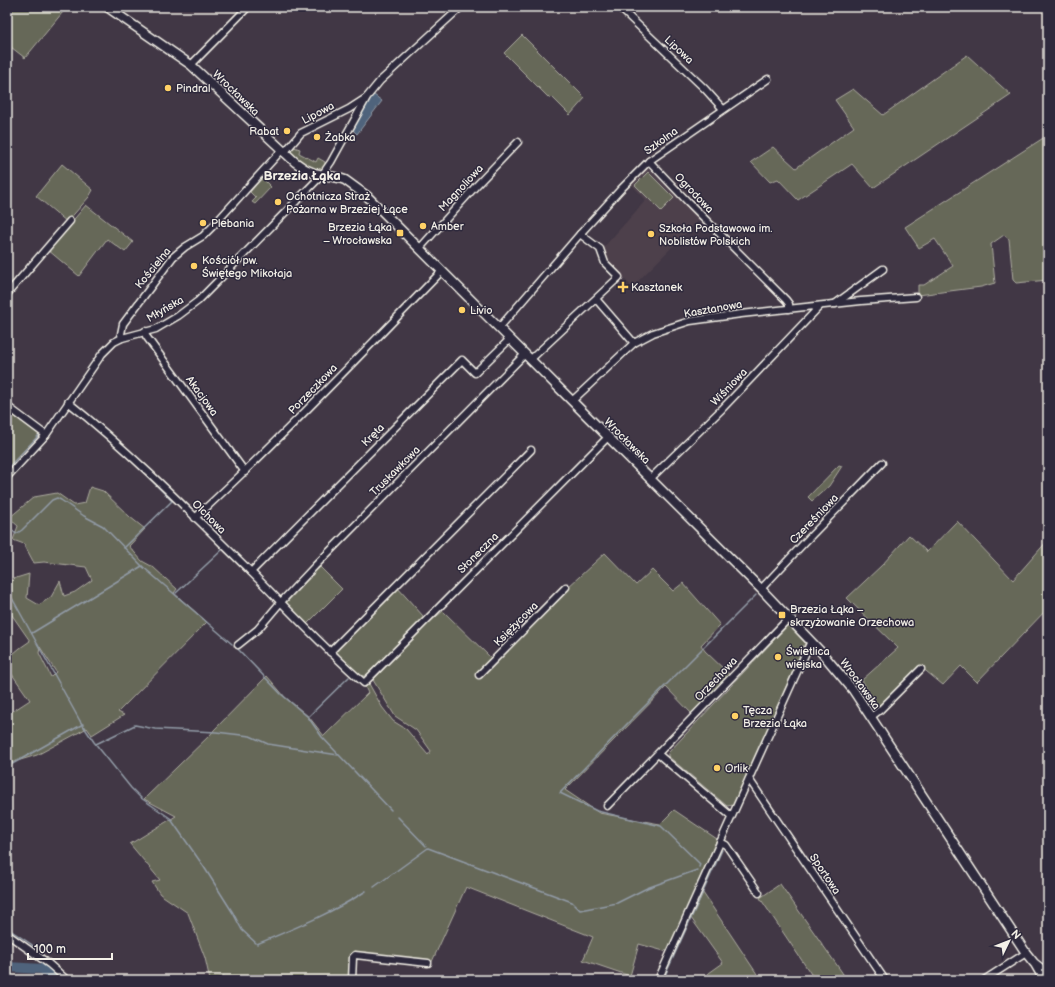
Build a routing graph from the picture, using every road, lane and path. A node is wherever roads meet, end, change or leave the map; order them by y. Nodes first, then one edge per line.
1 (107, 7) edge
2 (248, 7) edge
3 (461, 7) edge
4 (619, 7) edge
5 (191, 65) junction
6 (768, 79) dead end
7 (367, 97) junction
8 (723, 109) junction
9 (518, 142) dead end
10 (283, 152) junction
11 (649, 161) junction
12 (322, 175) junction
13 (70, 221) dead end
14 (580, 234) junction
15 (420, 248) junction
16 (883, 269) dead end
17 (442, 271) junction
18 (7, 294) edge
19 (916, 297) dead end
20 (596, 299) junction
21 (834, 305) junction
22 (820, 306) junction
23 (788, 309) junction
24 (499, 328) junction
25 (145, 332) junction
26 (122, 338) junction
27 (510, 339) junction
28 (634, 343) junction
29 (528, 357) junction
30 (68, 402) junction
31 (572, 402) junction
32 (7, 406) edge
33 (46, 435) junction
34 (608, 437) junction
35 (531, 450) dead end
36 (882, 463) dead end
37 (245, 472) junction
38 (7, 477) edge
39 (650, 479) junction
40 (195, 518) junction
41 (251, 572) junction
42 (566, 587) dead end
43 (762, 589) junction
44 (280, 603) junction
45 (789, 618) junction
46 (811, 641) junction
47 (238, 645) dead end
48 (330, 652) junction
49 (921, 669) dead end
50 (479, 675) dead end
51 (364, 683) joint
52 (871, 717) junction
53 (658, 754) junction
54 (749, 779) junction
55 (607, 806) dead end
56 (731, 816) junction
57 (720, 842) junction
58 (759, 893) dead end
59 (7, 934) edge
60 (1026, 954) junction
61 (428, 963) dead end
62 (1034, 963) junction
63 (1046, 970) edge
64 (67, 980) edge
65 (352, 980) edge
66 (658, 980) edge
67 (885, 980) edge
68 (984, 980) edge
69 (1043, 980) edge

1 - 5 street, Wrocławska
2 - 5 street
3 - 7 street, Lipowa
4 - 8 street, Lipowa
5 - 10 street, Wrocławska
6 - 8 street, Szkolna
7 - 10 street, Lipowa
7 - 12 street, Lipowa
8 - 11 street, Szkolna
9 - 15 street, Magnoliowa
10 - 12 street, Wrocławska
10 - 26 street, Kościelna
11 - 14 street, Szkolna
11 - 23 street, Ogrodowa
12 - 15 street, Wrocławska
12 - 25 street, Młyńska
13 - 18 street
14 - 20 street, Truskawkowa
14 - 24 street, Szkolna
15 - 17 street, Wrocławska
16 - 21 street
17 - 24 street, Wrocławska
17 - 37 street, Porzeczkowa
19 - 21 street, Kasztanowa
20 - 28 street
20 - 29 street, Truskawkowa
21 - 22 street, Kasztanowa
22 - 23 street, Kasztanowa
22 - 39 street, Wiśniowa
23 - 28 street, Kasztanowa
24 - 27 street, Wrocławska
25 - 26 street, Młyńska
25 - 37 street, Akacjowa
26 - 30 street, Młyńska
27 - 29 street, Wrocławska
27 - 41 street, Kręta
28 - 31 street, Kasztanowa
29 - 31 street, Wrocławska
29 - 44 street, Truskawkowa
30 - 33 street, Młyńska
30 - 40 street, Olchowa
31 - 34 street, Wrocławska
32 - 33 street
33 - 38 street, Młyńska
34 - 39 street, Wrocławska
34 - 51 street, Słoneczna
35 - 48 street
36 - 43 street, Czereśniowa
37 - 40 street, Porzeczkowa
39 - 43 street, Wrocławska
40 - 41 street, Olchowa
41 - 44 street, Olchowa
42 - 50 street, Księżycowa
43 - 45 street, Wrocławska
44 - 47 street, Truskawkowa
44 - 48 street, Olchowa
45 - 46 street, Wrocławska
45 - 53 street, Orzechowa
46 - 52 street, Wrocławska
46 - 54 street
48 - 51 street, Olchowa
49 - 52 street
52 - 60 street, Wrocławska
53 - 55 street, Orzechowa
53 - 56 street
54 - 56 street
54 - 67 street, Sportowa
56 - 57 street
57 - 58 street
57 - 66 street
59 - 64 street
60 - 62 street, Wrocławska
60 - 68 street
61 - 65 street
62 - 63 street, Wrocławska
62 - 69 street

